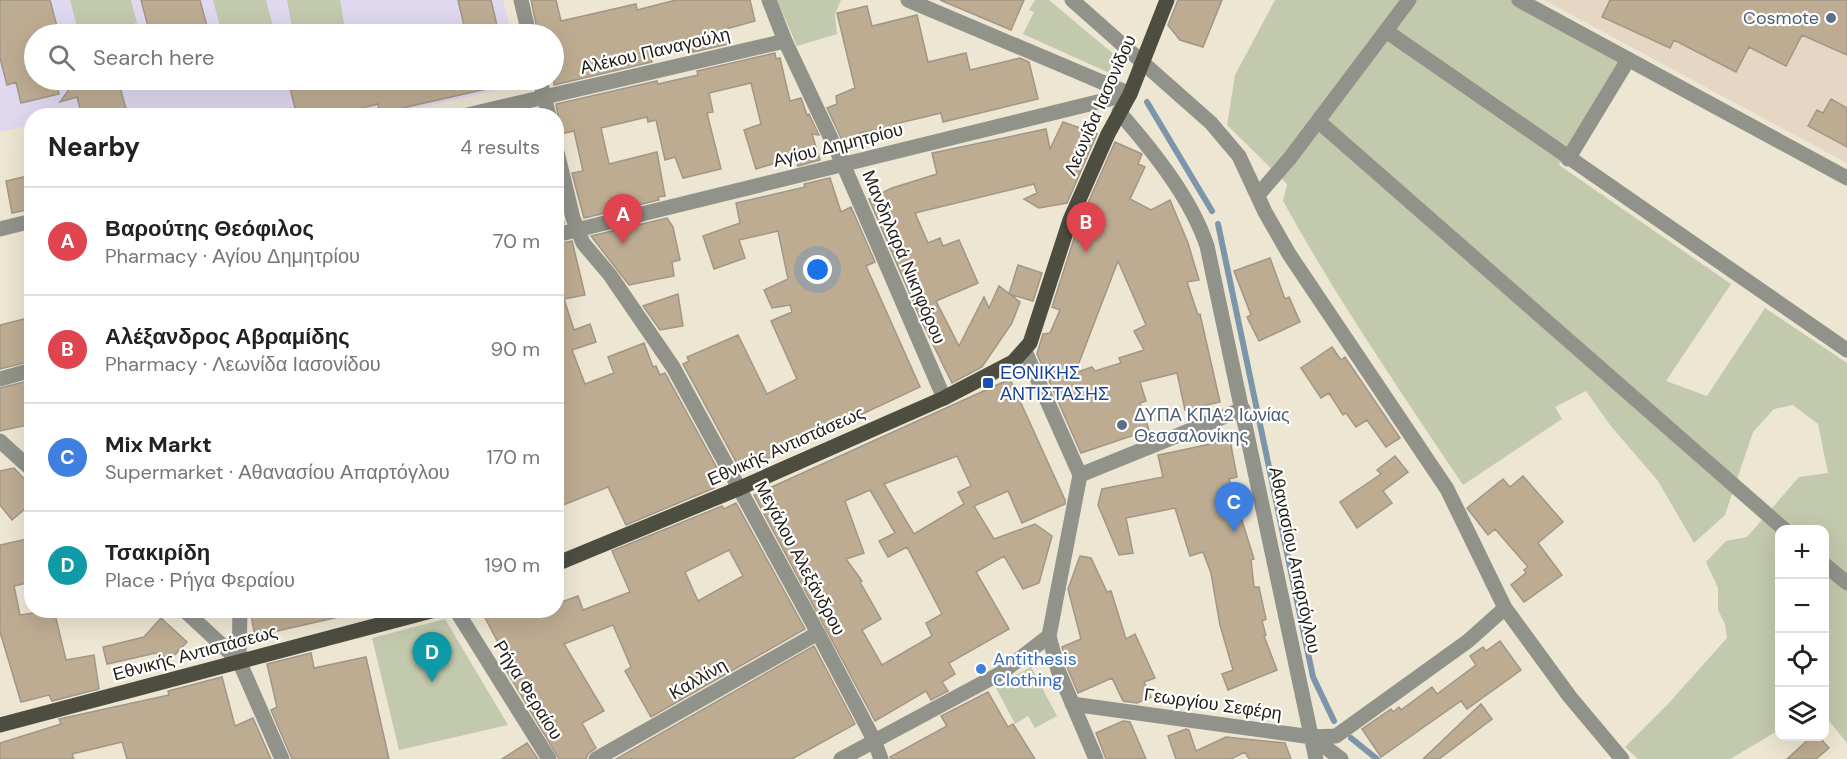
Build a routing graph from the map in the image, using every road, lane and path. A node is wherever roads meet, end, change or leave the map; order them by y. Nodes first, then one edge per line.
1 (521, 0) edge
2 (769, 0) edge
3 (908, 0) edge
4 (1072, 0) edge
5 (1167, 0) edge
6 (1409, 0) edge
7 (1520, 0) edge
8 (527, 24) edge
9 (1386, 31) junction
10 (784, 41) junction
11 (1628, 60) junction
12 (1143, 62) junction
13 (543, 90) edge
14 (1130, 94) junction
15 (545, 97) junction
16 (498, 108) edge
17 (547, 108) edge
18 (1119, 112) junction
19 (1318, 121) junction
20 (1568, 159) junction
21 (843, 164) junction
22 (1847, 177) edge
23 (564, 179) edge
24 (1258, 195) junction
25 (24, 223) edge
26 (0, 229) edge
27 (577, 230) junction
28 (564, 233) edge
29 (1847, 350) edge
30 (1025, 351) junction
31 (24, 372) edge
32 (0, 379) edge
33 (944, 399) junction
34 (1243, 409) junction
35 (0, 441) edge
36 (24, 463) edge
37 (1080, 475) junction
38 (740, 488) junction
39 (1779, 525) edge
40 (564, 561) edge
41 (1829, 568) edge
42 (1847, 584) edge
43 (1505, 608) junction
44 (193, 618) edge
45 (240, 618) edge
46 (404, 618) edge
47 (461, 618) edge
48 (818, 633) junction
49 (1049, 636) junction
50 (239, 661) junction
51 (1072, 704) junction
52 (0, 725) edge
53 (1312, 737) junction
54 (874, 740) junction
55 (282, 759) edge
56 (549, 759) edge
57 (596, 759) edge
58 (841, 759) edge
59 (881, 759) edge
60 (1096, 759) edge
61 (1316, 759) edge
62 (1341, 759) edge
63 (1622, 759) edge

1 - 8 street
2 - 10 street, Μανδηλαρά Νικηφόρου
3 - 14 street
4 - 12 street
5 - 12 main road, Λεωνίδα Ιασονίδου
6 - 9 street
7 - 11 street
9 - 19 street
9 - 20 street
10 - 15 street, Αλέκου Παναγούλη
10 - 21 street, Μανδηλαρά Νικηφόρου
11 - 20 street
11 - 22 street
12 - 14 main road, Λεωνίδα Ιασονίδου
12 - 24 street
13 - 15 street
14 - 18 main road, Λεωνίδα Ιασονίδου
14 - 21 street, Αγίου Δημητρίου
15 - 16 street, Αλέκου Παναγούλη
15 - 17 street
18 - 30 main road, Λεωνίδα Ιασονίδου
18 - 34 street, Αθανασίου Απαρτόγλου
19 - 24 street
19 - 39 street
20 - 29 street
21 - 27 street, Αγίου Δημητρίου
21 - 33 street, Μανδηλαρά Νικηφόρου
23 - 27 street
24 - 43 street
25 - 26 street
27 - 28 street, Αγίου Δημητρίου
27 - 38 street, Μεγάλου Αλεξάνδρου
30 - 33 main road, Εθνικής Αντιστάσεως
30 - 37 street
31 - 32 street
33 - 38 main road, Εθνικής Αντιστάσεως
34 - 37 street
34 - 53 street, Αθανασίου Απαρτόγλου
35 - 36 street
37 - 49 street
38 - 40 main road, Εθνικής Αντιστάσεως
38 - 48 street, Μεγάλου Αλεξάνδρου
41 - 42 street
43 - 53 street
43 - 63 street
44 - 50 street
45 - 50 street
46 - 50 main road, Εθνικής Αντιστάσεως
47 - 56 street, Ρήγα Φεραίου
48 - 54 street, Μεγάλου Αλεξάνδρου
48 - 57 street, Καλλίνη
49 - 51 street
49 - 54 street
50 - 52 main road, Εθνικής Αντιστάσεως
50 - 55 street
51 - 53 street, Γεωργίου Σεφέρη
51 - 60 street
53 - 61 street, Αθανασίου Απαρτόγλου
53 - 62 street, Γεωργίου Σεφέρη
54 - 58 street
54 - 59 street, Μεγάλου Αλεξάνδρου

